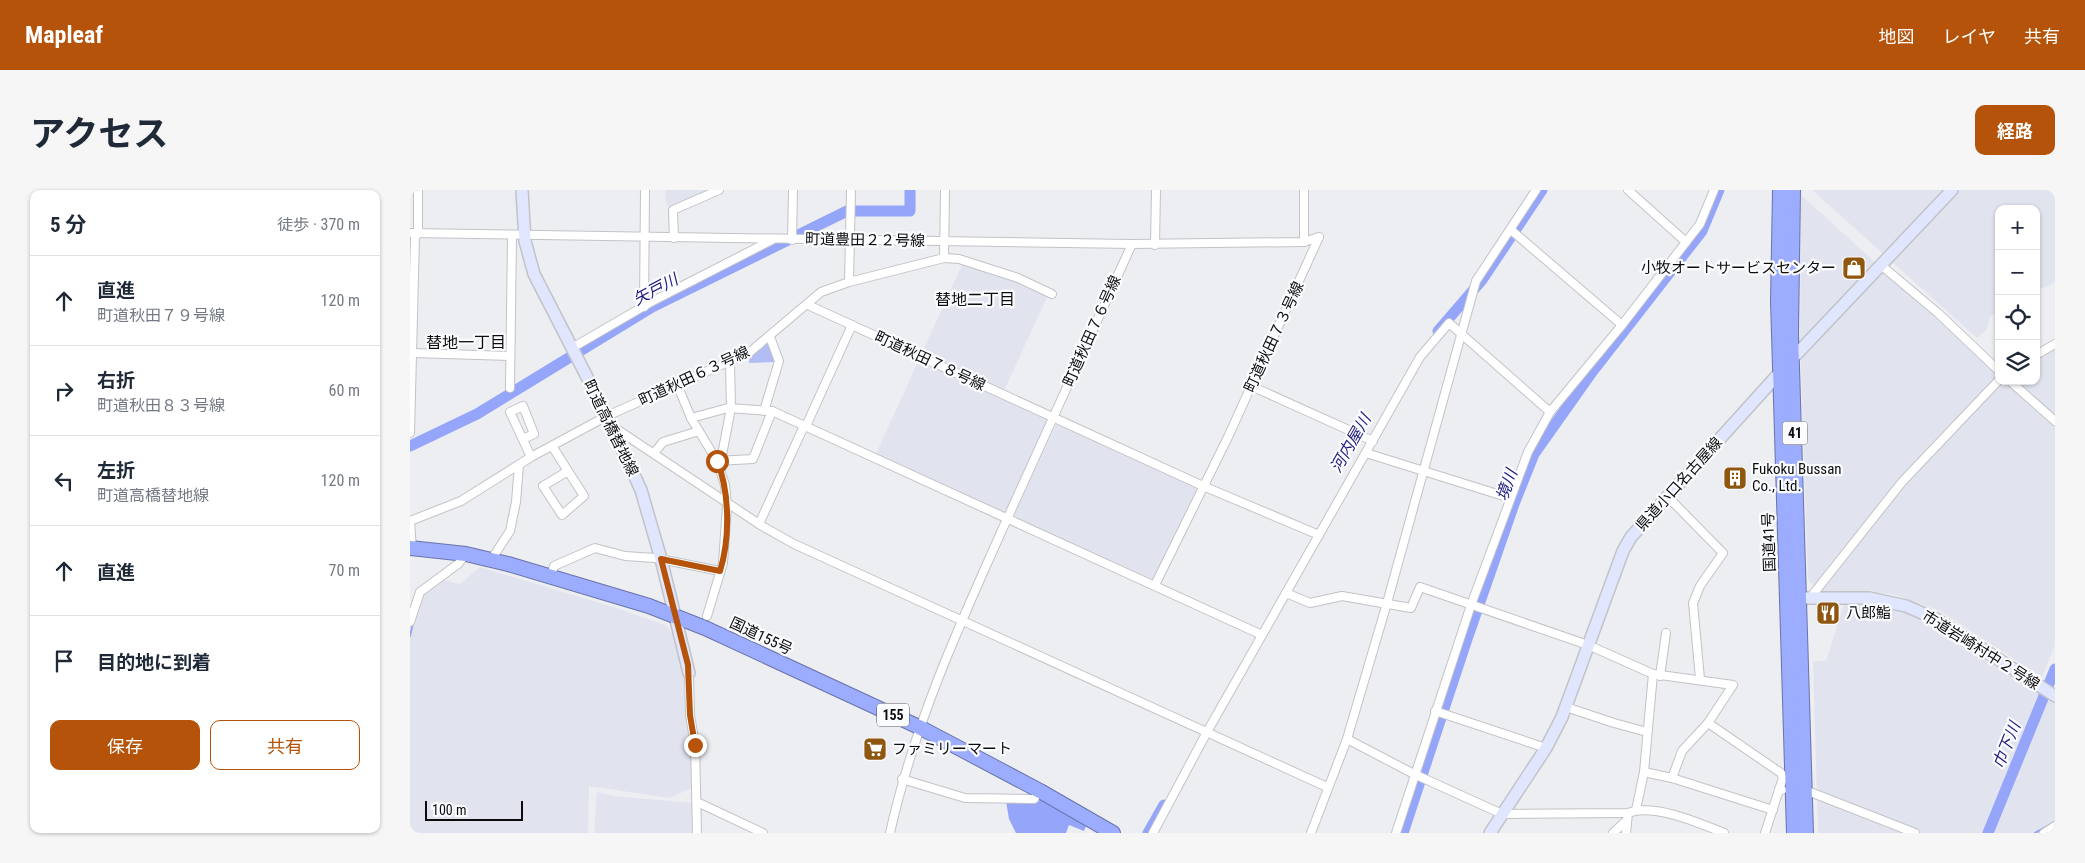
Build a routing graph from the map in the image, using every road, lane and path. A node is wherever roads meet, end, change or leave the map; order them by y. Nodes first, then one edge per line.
1 (418, 190) edge
2 (522, 190) edge
3 (645, 190) edge
4 (720, 190) edge
5 (793, 190) edge
6 (851, 190) edge
7 (945, 190) edge
8 (1156, 190) edge
9 (1304, 190) edge
10 (1536, 190) edge
11 (1628, 190) edge
12 (1714, 190) edge
13 (1780, 190) edge
14 (1793, 190) edge
15 (1952, 190) edge
16 (1511, 230) junction
17 (414, 233) edge
18 (512, 236) junction
19 (525, 236) junction
20 (644, 237) junction
21 (1319, 237) joint
22 (674, 238) junction
23 (772, 240) junction
24 (792, 240) junction
25 (850, 240) junction
26 (944, 241) junction
27 (1304, 242) junction
28 (1686, 242) junction
29 (1132, 244) junction
30 (1155, 245) junction
31 (944, 258) junction
32 (1882, 266) junction
33 (849, 282) junction
34 (1052, 294) dead end
35 (808, 305) junction
36 (644, 307) junction
37 (852, 325) junction
38 (1622, 325) junction
39 (1462, 335) junction
40 (770, 336) junction
41 (2055, 344) edge
42 (412, 353) junction
43 (574, 353) junction
44 (2040, 353) edge
45 (510, 356) junction
46 (1792, 359) junction
47 (730, 362) junction
48 (1995, 367) edge
49 (1780, 373) junction
50 (677, 384) junction
51 (1995, 384) edge
52 (2014, 385) edge
53 (1251, 386) junction
54 (510, 388) dead end
55 (731, 408) junction
56 (768, 411) junction
57 (1550, 412) junction
58 (607, 416) junction
59 (1053, 417) junction
60 (691, 418) junction
61 (2055, 421) edge
62 (805, 426) junction
63 (612, 429) junction
64 (699, 430) junction
65 (410, 433) edge
66 (523, 440) dead end
67 (1372, 441) junction
68 (552, 446) junction
69 (654, 453) junction
70 (1366, 453) junction
71 (531, 457) junction
72 (719, 461) junction
73 (520, 465) junction
74 (568, 470) junction
75 (1423, 472) junction
76 (1203, 486) junction
77 (1667, 496) junction
78 (1510, 498) junction
79 (726, 502) junction
80 (1008, 517) junction
81 (410, 521) edge
82 (760, 525) junction
83 (1319, 535) junction
84 (411, 548) edge
85 (466, 554) junction
86 (661, 559) junction
87 (491, 560) junction
88 (720, 571) junction
89 (551, 576) junction
90 (1156, 585) junction
91 (1286, 593) junction
92 (1799, 598) junction
93 (1387, 603) junction
94 (1475, 606) junction
95 (676, 616) junction
96 (707, 616) dead end
97 (962, 620) junction
98 (410, 622) edge
99 (1666, 633) dead end
100 (1262, 635) junction
101 (1588, 645) junction
102 (689, 673) joint
103 (1656, 675) junction
104 (1700, 680) junction
105 (2054, 695) edge
106 (1566, 707) junction
107 (1435, 711) junction
108 (1708, 723) junction
109 (919, 727) junction
110 (1207, 732) junction
111 (1647, 732) junction
112 (1347, 739) junction
113 (1546, 748) junction
114 (1644, 772) junction
115 (1414, 774) junction
116 (1672, 778) junction
117 (902, 779) junction
118 (1327, 787) junction
119 (1779, 790) junction
120 (1800, 790) junction
121 (1040, 791) junction
122 (697, 802) junction
123 (1772, 810) junction
124 (1502, 814) junction
125 (1630, 814) junction
126 (2055, 826) edge
127 (697, 833) edge
128 (763, 833) edge
129 (890, 833) edge
130 (1119, 833) edge
131 (1153, 833) edge
132 (1310, 833) edge
133 (1396, 833) edge
134 (1490, 833) edge
135 (1613, 833) edge
136 (1626, 833) edge
137 (1724, 833) edge
138 (1765, 833) edge
139 (1794, 833) edge
140 (1806, 833) edge
141 (1915, 833) edge
142 (2044, 833) edge

1 - 17 street
2 - 19 main road, 町道高橋替地線
3 - 20 street
4 - 22 street
5 - 24 street
6 - 25 street
7 - 26 street
8 - 30 street
9 - 27 street
10 - 16 street
11 - 28 street
12 - 28 street
13 - 49 highway, 国道41号 / 41
14 - 46 highway, 国道41号 / 41
15 - 32 main road, 県道小口名古屋線
16 - 38 street
16 - 39 street
17 - 18 street, 町道豊田２２号線
17 - 42 street
18 - 19 street, 町道豊田２２号線
18 - 45 street
19 - 20 street, 町道豊田２２号線
19 - 43 main road, 町道高橋替地線
20 - 22 street, 町道豊田２２号線
20 - 36 street
21 - 27 street, 町道豊田２２号線
21 - 53 street, 町道秋田７３号線
22 - 23 street, 町道豊田２２号線
23 - 24 street, 町道豊田２２号線
23 - 36 street
24 - 25 street, 町道豊田２２号線
25 - 26 street, 町道豊田２２号線
25 - 33 street
26 - 29 street, 町道豊田２２号線
26 - 31 street
27 - 30 street, 町道豊田２２号線
28 - 38 street
29 - 30 street, 町道豊田２２号線
29 - 59 street, 町道秋田７６号線
31 - 33 street, 町道秋田６３号線
31 - 34 street
32 - 46 main road, 県道小口名古屋線
32 - 48 street
33 - 35 street, 町道秋田６３号線
35 - 37 street, 町道秋田７８号線
35 - 40 street, 町道秋田６３号線
36 - 43 street
37 - 59 street, 町道秋田７８号線
37 - 62 street
38 - 57 street
39 - 57 street
39 - 67 street
39 - 75 street
40 - 47 street, 町道秋田６３号線
40 - 56 street
41 - 44 street
42 - 45 street
42 - 65 street
43 - 58 main road, 町道高橋替地線
45 - 54 street
46 - 49 main road, 県道小口名古屋線
46 - 92 highway, 国道41号 / 41
47 - 50 street, 町道秋田６３号線
47 - 55 street
49 - 77 main road, 県道小口名古屋線
49 - 92 highway, 国道41号 / 41
50 - 58 street, 町道秋田６３号線
50 - 60 street
51 - 92 street
52 - 61 street
53 - 67 street
53 - 76 street, 町道秋田７３号線
55 - 56 street
55 - 60 street
55 - 72 street
56 - 62 street
56 - 72 street
57 - 78 street
58 - 63 main road, 町道高橋替地線
58 - 68 street, 町道秋田６３号線
59 - 76 street, 町道秋田７８号線
59 - 80 street, 町道秋田７６号線
60 - 64 street
62 - 80 street
62 - 82 street
63 - 69 street
63 - 86 main road, 町道高橋替地線
64 - 69 street
64 - 72 street
66 - 71 street
67 - 70 street
68 - 71 street, 町道秋田６３号線
68 - 74 street
69 - 79 street
70 - 75 street
70 - 83 street
71 - 73 street, 町道秋田６３号線
72 - 79 street
73 - 81 street, 町道秋田６３号線
73 - 87 street
74 - 74 street
75 - 78 street
75 - 93 street
76 - 83 street, 町道秋田７８号線
76 - 90 street, 町道秋田７３号線
77 - 101 main road, 県道小口名古屋線
77 - 104 street
78 - 94 street
79 - 82 street
79 - 88 street
80 - 90 street
80 - 97 street, 町道秋田７６号線
81 - 84 street, 町道秋田６３号線
82 - 97 street
83 - 91 street
84 - 85 highway, 国道155号 / 155
85 - 87 highway, 国道155号 / 155
85 - 98 street
86 - 88 street
86 - 89 street
86 - 95 main road, 町道高橋替地線
87 - 89 highway, 国道155号 / 155
88 - 96 street
89 - 95 highway, 国道155号 / 155
90 - 100 street
91 - 93 street
91 - 100 street
92 - 105 main road, 市道岩崎村中２号線
92 - 120 highway, 国道41号 / 41
93 - 94 street
93 - 112 street
94 - 101 street
94 - 107 street
95 - 102 main road, 町道高橋替地線
95 - 109 highway, 国道155号 / 155
97 - 109 street, 町道秋田７６号線
97 - 110 street
99 - 103 street
100 - 110 street
101 - 103 street
101 - 106 main road, 県道小口名古屋線
102 - 122 street
103 - 104 street
103 - 111 street
104 - 108 street
106 - 111 street
106 - 113 main road, 県道小口名古屋線
107 - 113 street
107 - 115 street
108 - 116 street
108 - 119 street
109 - 117 street, 町道秋田７６号線
109 - 121 highway, 国道155号 / 155
110 - 118 street
110 - 131 street
111 - 114 street
112 - 115 street
112 - 118 street
113 - 124 main road, 県道小口名古屋線
114 - 116 street
114 - 125 street
115 - 124 street
115 - 133 street
116 - 123 street
117 - 121 street
117 - 129 street, 町道秋田７６号線
118 - 132 street
119 - 120 street
119 - 123 street
120 - 139 highway, 国道41号 / 41
120 - 140 highway, 国道41号 / 41
120 - 141 street
121 - 130 highway, 国道155号 / 155
122 - 127 street
122 - 128 street
123 - 138 street
124 - 125 street
124 - 134 main road, 県道小口名古屋線
125 - 135 street
125 - 136 street
125 - 137 street
126 - 142 street

